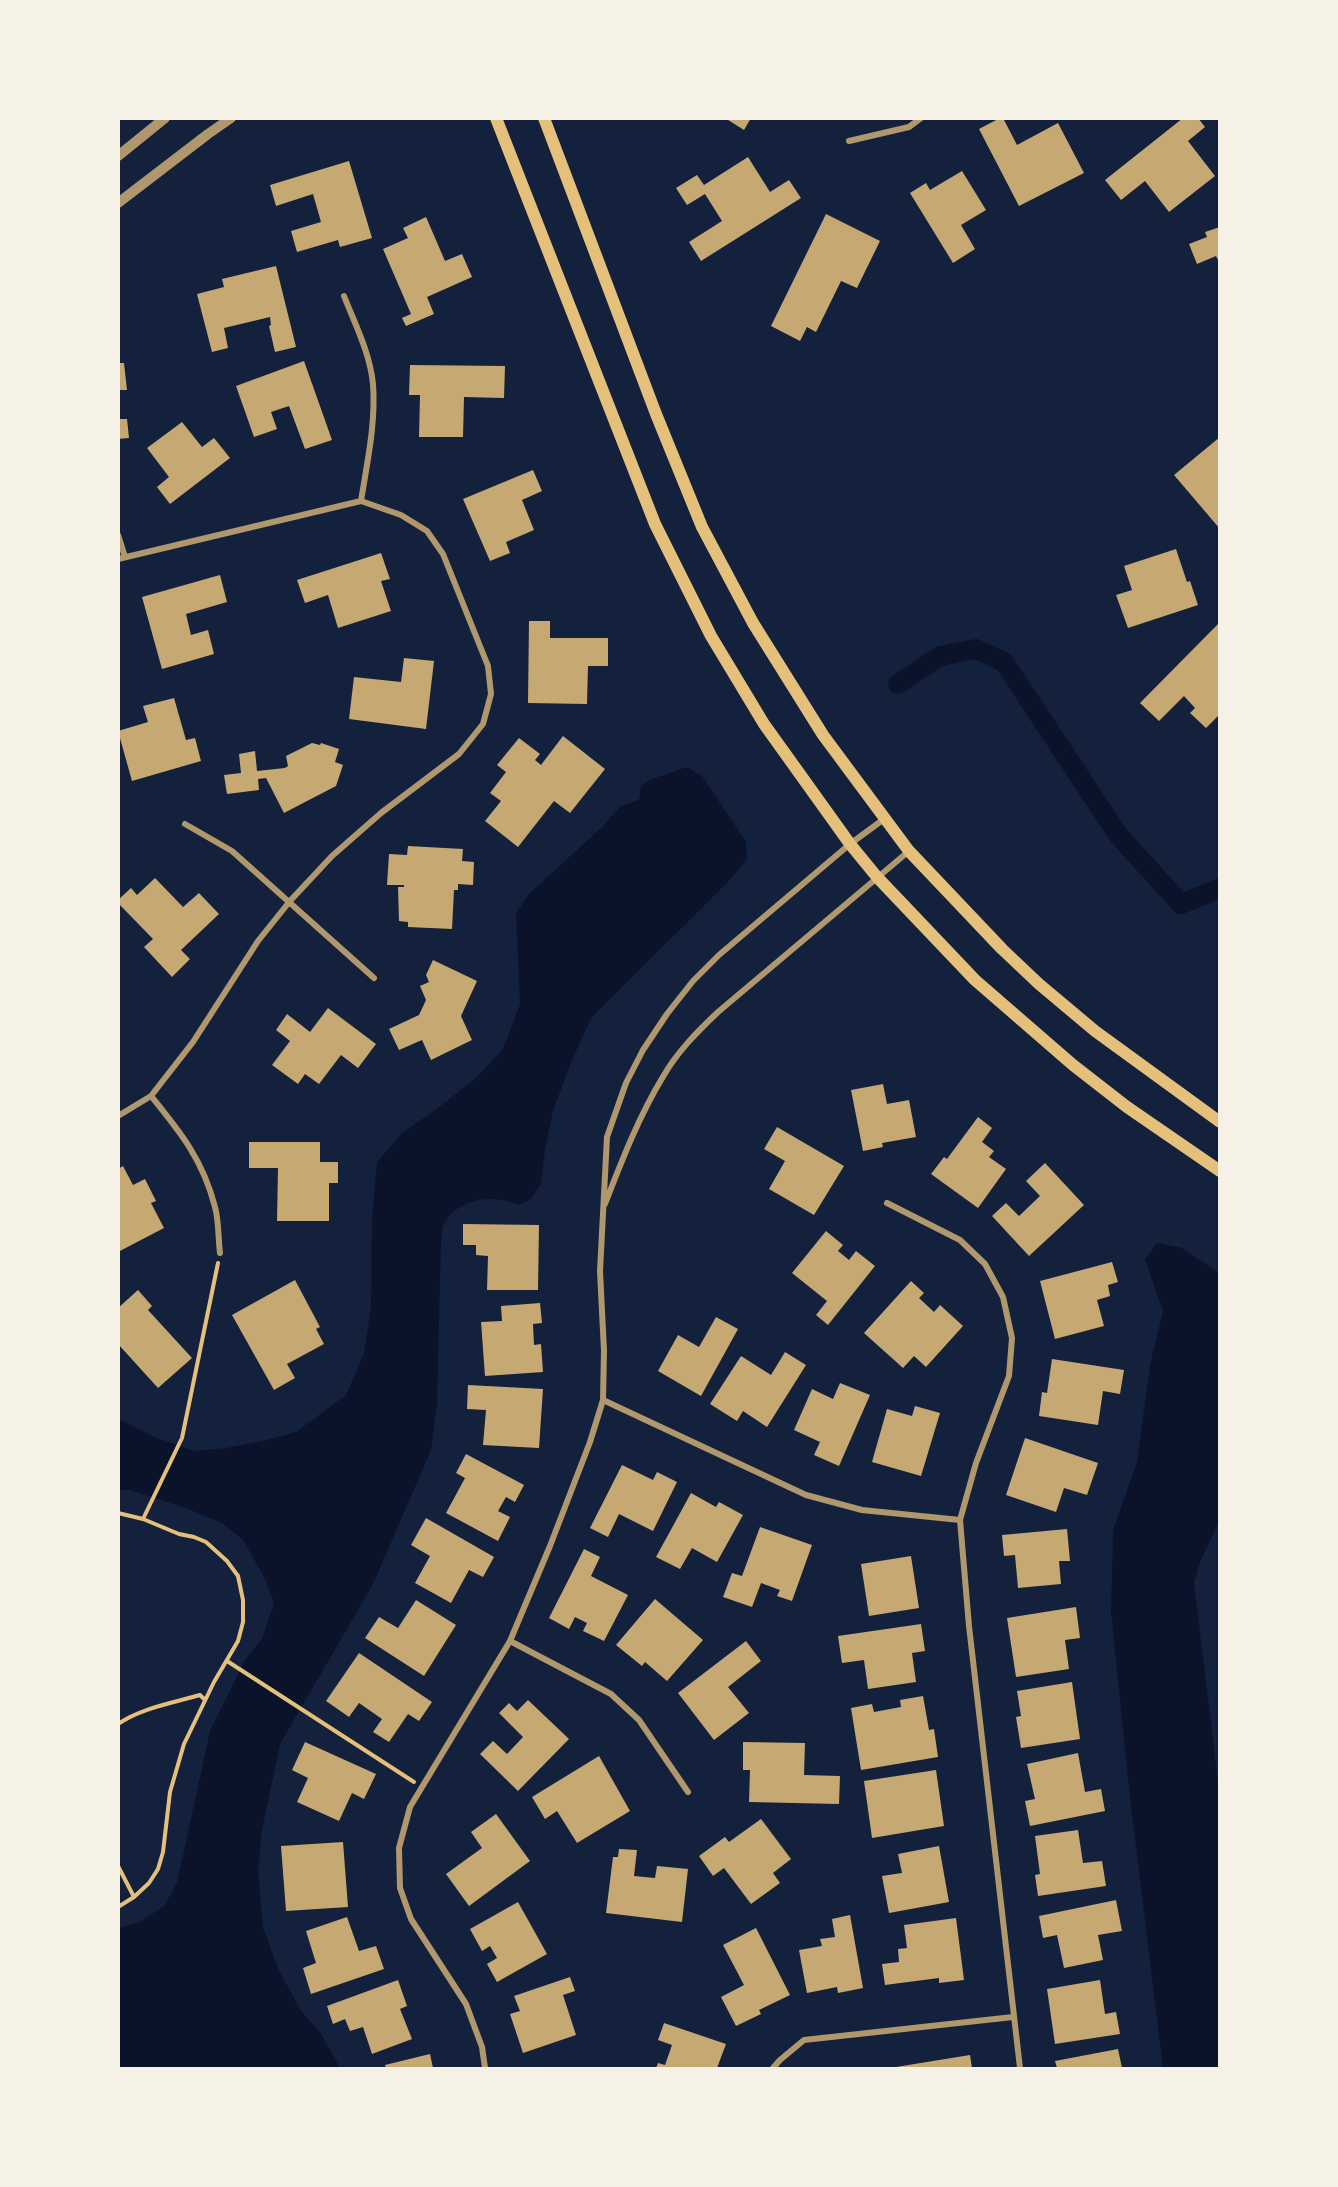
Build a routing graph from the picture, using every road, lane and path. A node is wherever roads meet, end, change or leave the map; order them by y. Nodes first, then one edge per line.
1 (165, 118) edge
2 (231, 118) edge
3 (496, 118) edge
4 (544, 118) edge
5 (921, 118) edge
6 (849, 141) dead end
7 (118, 156) edge
8 (118, 203) edge
9 (344, 296) dead end
10 (361, 501) junction
11 (118, 535) edge
12 (122, 558) edge
13 (884, 819) junction
14 (185, 824) dead end
15 (850, 844) junction
16 (909, 851) junction
17 (877, 877) junction
18 (290, 901) junction
19 (374, 978) dead end
20 (151, 1096) junction
21 (118, 1116) edge
22 (1220, 1122) edge
23 (1220, 1171) edge
24 (887, 1203) dead end
25 (602, 1211) junction
26 (220, 1253) joint
27 (603, 1400) junction
28 (118, 1513) edge
29 (143, 1519) junction
30 (960, 1520) junction
31 (510, 1641) junction
32 (226, 1661) junction
33 (205, 1700) junction
34 (118, 1724) edge
35 (422, 1788) junction
36 (688, 1792) dead end
37 (118, 1866) edge
38 (134, 1897) junction
39 (118, 1907) edge
40 (1014, 2017) junction
41 (485, 2068) edge
42 (773, 2068) edge
43 (1020, 2068) edge

1 - 7 street
2 - 8 street
3 - 15 main road
4 - 13 main road
5 - 6 street
9 - 10 street
10 - 12 street
10 - 18 street
11 - 12 street
13 - 15 street
13 - 16 main road
14 - 18 street
15 - 17 main road
15 - 25 street
16 - 17 street
16 - 22 main road
17 - 23 main road
17 - 25 street
18 - 19 street
18 - 20 street
20 - 21 street
20 - 26 street
24 - 30 street
25 - 27 street
26 - 29 path
27 - 30 street
27 - 31 street
28 - 29 path
29 - 32 path
30 - 40 street
31 - 35 street
31 - 36 street
32 - 33 path
32 - 35 path
33 - 34 path
33 - 38 path
35 - 41 street
37 - 38 path
38 - 39 path
40 - 42 street
40 - 43 street

